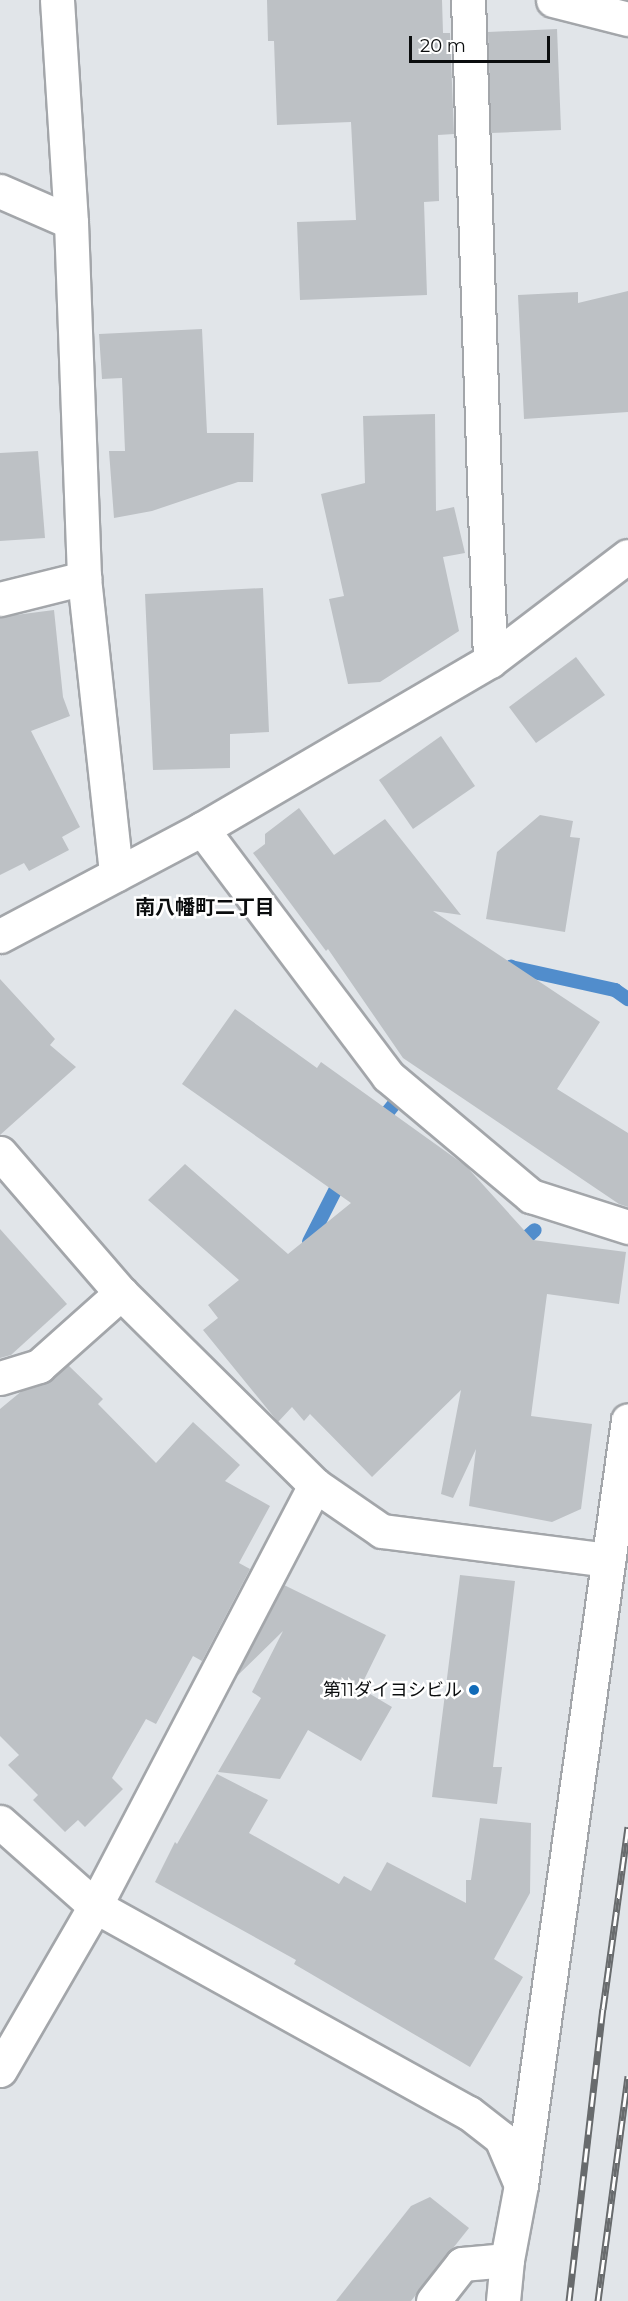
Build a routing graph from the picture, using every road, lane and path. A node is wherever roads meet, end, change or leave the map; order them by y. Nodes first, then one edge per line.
1 (57, 0) edge
2 (468, 0) edge
3 (553, 0) edge
4 (628, 19) edge
5 (0, 191) edge
6 (71, 222) junction
7 (628, 556) edge
8 (84, 578) junction
9 (0, 599) edge
10 (490, 661) junction
11 (202, 829) junction
12 (116, 874) junction
13 (0, 936) edge
14 (0, 1153) edge
15 (628, 1227) edge
16 (121, 1293) junction
17 (0, 1378) edge
18 (628, 1420) edge
19 (315, 1485) junction
20 (608, 1560) junction
21 (0, 1822) edge
22 (95, 1906) junction
23 (0, 2070) edge
24 (521, 2185) junction
25 (507, 2259) junction
26 (433, 2301) edge
27 (503, 2301) edge

1 - 6 street
2 - 10 street
3 - 4 street
5 - 6 street
6 - 8 street
7 - 10 street
8 - 9 street
8 - 12 street
10 - 11 street
11 - 12 street
11 - 15 street
12 - 13 street
14 - 16 street
16 - 17 street
16 - 19 street
18 - 20 street
19 - 20 street
19 - 22 street
20 - 24 street
21 - 22 street
22 - 23 street
22 - 24 street
24 - 25 street
25 - 26 street
25 - 27 street

